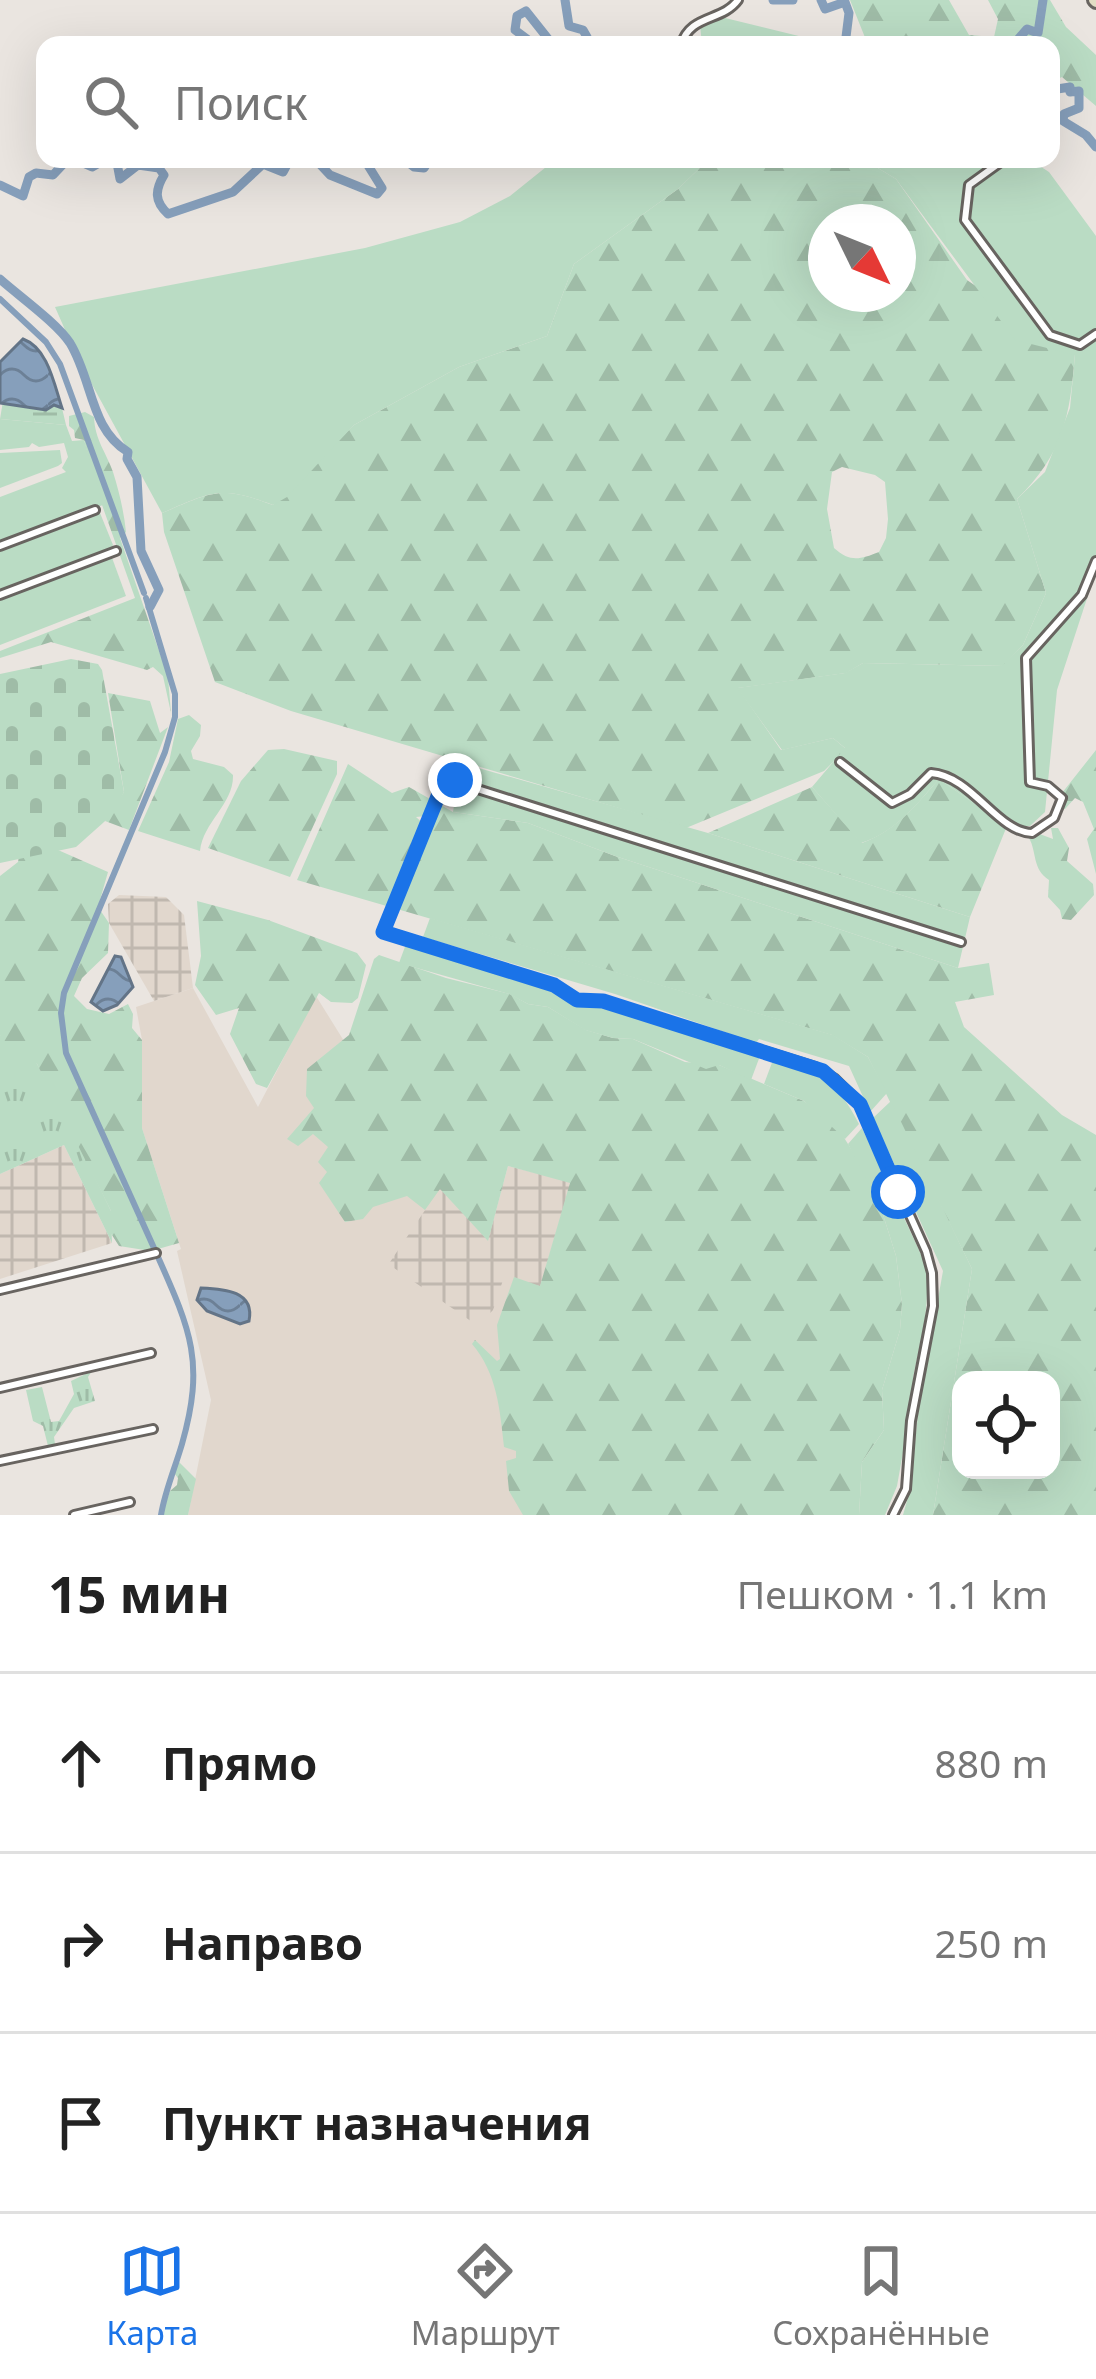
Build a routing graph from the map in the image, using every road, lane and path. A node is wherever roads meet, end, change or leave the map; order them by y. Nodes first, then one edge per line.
1 (738, 0) edge
2 (686, 36) edge
3 (993, 168) edge
4 (1096, 334) edge
5 (95, 510) dead end
6 (0, 546) edge
7 (116, 551) dead end
8 (1096, 561) edge
9 (0, 595) edge
10 (840, 762) dead end
11 (962, 942) dead end
12 (156, 1253) dead end
13 (0, 1290) edge
14 (152, 1354) dead end
15 (0, 1388) edge
16 (153, 1429) dead end
17 (0, 1461) edge
18 (130, 1502) dead end
19 (74, 1515) edge
20 (893, 1515) edge

1 - 2 street
3 - 4 street
5 - 6 street
7 - 9 street
8 - 10 street
11 - 20 street
12 - 13 street
14 - 15 street
16 - 17 street
18 - 19 street

